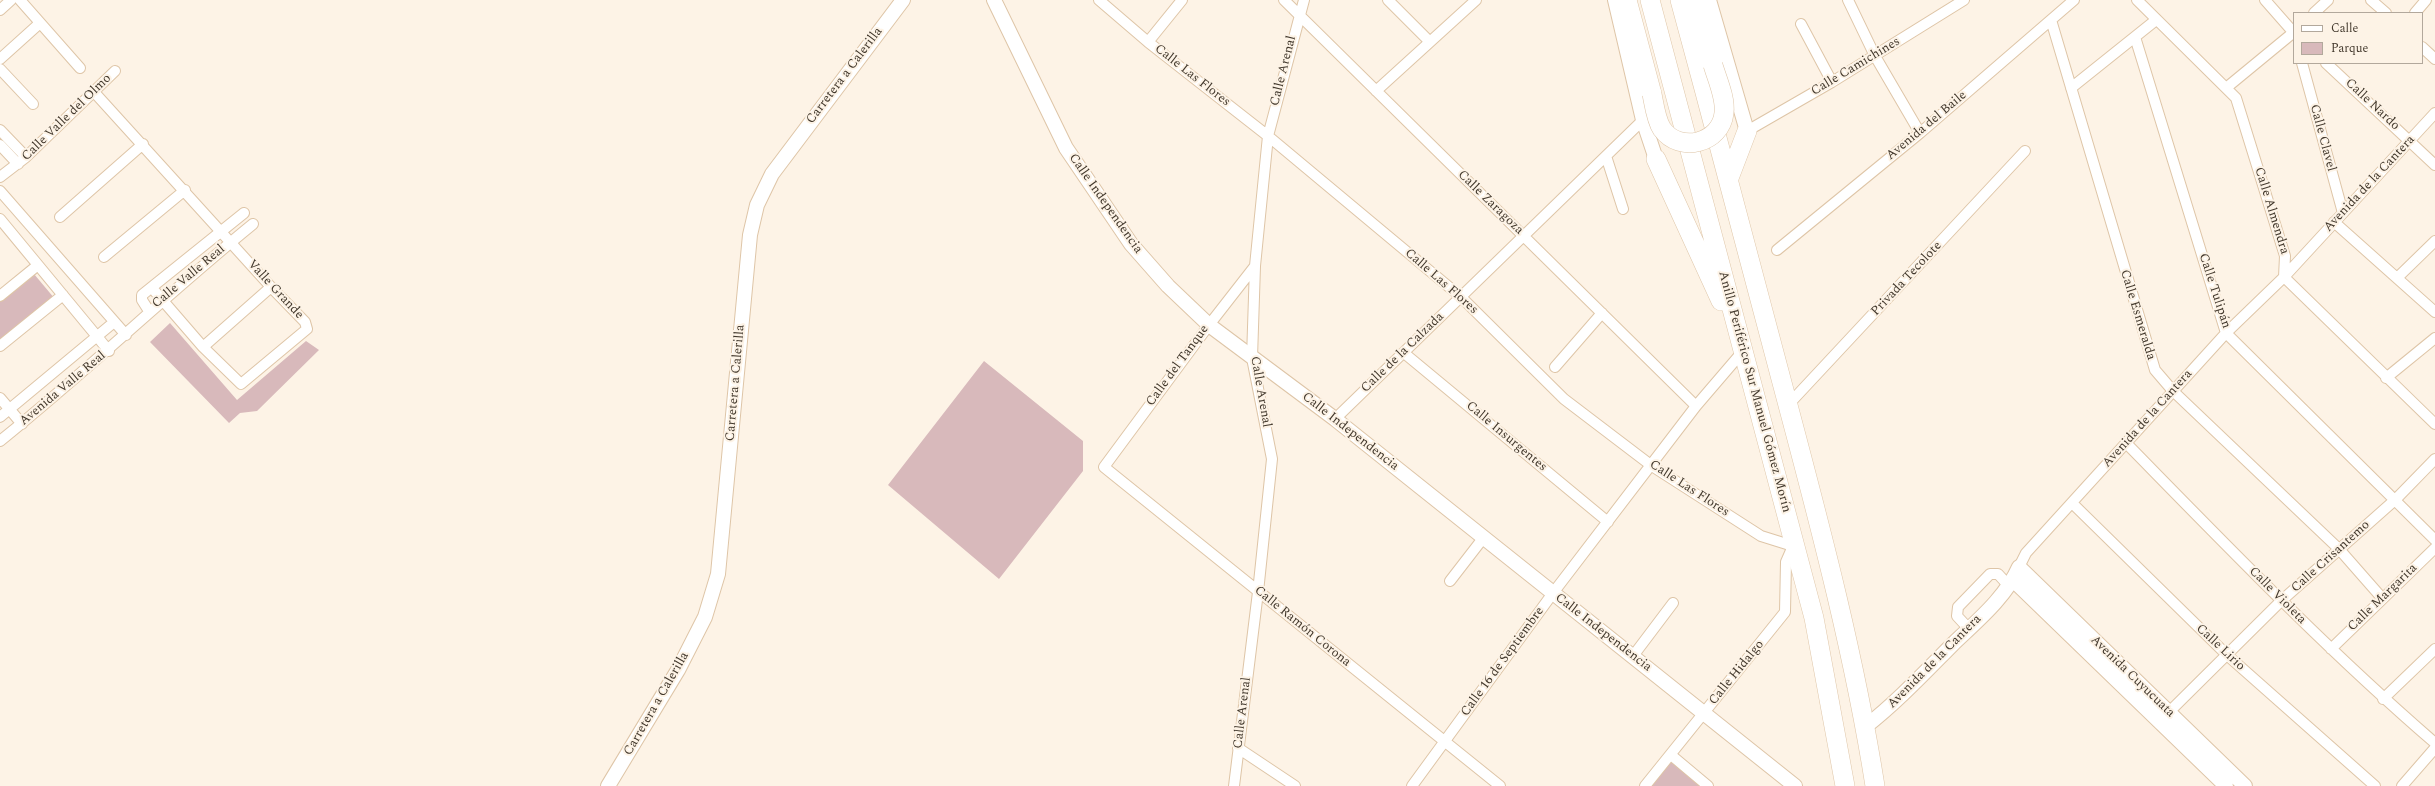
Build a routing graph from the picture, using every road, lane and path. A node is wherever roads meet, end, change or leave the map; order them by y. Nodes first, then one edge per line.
1 (11, 0) edge
2 (20, 0) edge
3 (902, 0) edge
4 (994, 0) edge
5 (1099, 0) edge
6 (1182, 0) edge
7 (1284, 0) edge
8 (1304, 0) edge
9 (1388, 0) edge
10 (1476, 0) edge
11 (1615, 0) edge
12 (1627, 0) edge
13 (1650, 0) edge
14 (1680, 0) edge
15 (1695, 0) edge
16 (1709, 0) edge
17 (1848, 0) edge
18 (1964, 0) edge
19 (2074, 0) edge
20 (2137, 0) edge
21 (2265, 0) edge
22 (2328, 0) edge
23 (2371, 0) edge
24 (2426, 0) edge
25 (0, 10) edge
26 (2315, 12) edge
27 (2385, 12) edge
28 (2416, 12) edge
29 (1299, 15) junction
30 (2051, 20) junction
31 (2156, 20) junction
32 (40, 23) junction
33 (1801, 24) dead end
34 (2293, 32) edge
35 (2293, 34) edge
36 (2135, 37) junction
37 (1148, 42) junction
38 (1430, 42) junction
39 (2423, 48) edge
40 (1875, 56) junction
41 (0, 59) edge
42 (2435, 59) edge
43 (2302, 64) edge
44 (2327, 64) edge
45 (80, 68) dead end
46 (0, 69) edge
47 (115, 71) dead end
48 (1832, 82) junction
49 (2071, 88) junction
50 (2226, 88) junction
51 (1376, 91) junction
52 (94, 92) junction
53 (33, 104) dead end
54 (2435, 113) edge
55 (1643, 120) junction
56 (0, 130) edge
57 (1747, 131) junction
58 (1920, 133) junction
59 (1268, 136) junction
60 (2411, 140) junction
61 (143, 144) junction
62 (0, 145) edge
63 (2025, 151) dead end
64 (1606, 156) junction
65 (26, 157) junction
66 (1656, 160) joint
67 (18, 164) junction
68 (2435, 165) edge
69 (0, 178) edge
70 (1729, 178) junction
71 (185, 190) junction
72 (0, 191) edge
73 (1623, 209) dead end
74 (244, 213) dead end
75 (2343, 213) junction
76 (60, 217) dead end
77 (0, 219) edge
78 (2334, 222) junction
79 (253, 224) dead end
80 (221, 231) junction
81 (1524, 236) junction
82 (2435, 241) edge
83 (230, 242) junction
84 (1777, 250) dead end
85 (104, 257) dead end
86 (38, 265) junction
87 (1255, 266) junction
88 (2284, 277) junction
89 (2397, 278) junction
90 (271, 287) junction
91 (152, 288) junction
92 (63, 295) junction
93 (0, 296) edge
94 (1461, 297) junction
95 (163, 300) junction
96 (149, 312) junction
97 (2435, 312) edge
98 (1602, 313) junction
99 (113, 323) junction
100 (1209, 325) junction
101 (2226, 333) junction
102 (126, 335) junction
103 (97, 336) junction
104 (2435, 338) edge
105 (0, 346) edge
106 (203, 347) junction
107 (1744, 350) junction
108 (109, 351) junction
109 (1404, 353) junction
110 (1252, 358) junction
111 (1555, 367) dead end
112 (2386, 378) junction
113 (2173, 391) junction
114 (0, 398) edge
115 (1788, 405) junction
116 (1696, 406) junction
117 (9, 409) junction
118 (0, 417) edge
119 (1335, 419) junction
120 (22, 424) junction
121 (2435, 424) edge
122 (0, 441) edge
123 (2126, 443) junction
124 (2435, 459) edge
125 (1652, 466) junction
126 (1104, 467) joint
127 (2396, 499) junction
128 (2072, 503) junction
129 (1608, 522) junction
130 (1484, 537) junction
131 (2435, 540) edge
132 (1793, 546) junction
133 (2435, 548) edge
134 (2338, 549) junction
135 (2019, 567) junction
136 (1450, 581) dead end
137 (2011, 583) junction
138 (1258, 592) junction
139 (1553, 593) junction
140 (2382, 598) junction
141 (2281, 601) junction
142 (1673, 603) dead end
143 (1969, 629) junction
144 (2435, 649) edge
145 (2331, 650) junction
146 (2227, 655) junction
147 (1633, 656) junction
148 (2384, 699) junction
149 (1705, 712) junction
150 (2170, 713) junction
151 (2158, 722) junction
152 (1865, 727) junction
153 (1445, 742) junction
154 (2435, 743) edge
155 (1238, 748) junction
156 (2435, 748) edge
157 (1671, 754) junction
158 (609, 786) edge
159 (1234, 786) edge
160 (1295, 786) edge
161 (1412, 786) edge
162 (1500, 786) edge
163 (1646, 786) edge
164 (1708, 786) edge
165 (1795, 786) edge
166 (1845, 786) edge
167 (1875, 786) edge
168 (2226, 786) edge
169 (2245, 786) edge
170 (2375, 786) edge
171 (2402, 786) edge

1 - 25 street
2 - 32 street
3 - 158 street, Carretera a Calerilla
4 - 100 street, Calle Independencia
5 - 37 street, Calle Las Flores
6 - 37 street
7 - 29 street, Calle Zaragoza
8 - 29 street, Calle Arenal
9 - 38 street
10 - 38 street
11 - 55 street
12 - 15 highway, bridge
13 - 107 highway, Anillo Periférico Sur Manuel Gómez Morín
14 - 70 highway
16 - 57 street
17 - 40 street
18 - 40 street, Calle Camichines
19 - 30 street, Avenida del Baile
20 - 31 street, Calle Almendra
21 - 34 street
22 - 26 street
23 - 27 street
24 - 28 street
29 - 51 street, Calle Zaragoza
29 - 59 street, Calle Arenal
30 - 49 street, Calle Esmeralda
30 - 58 street, Avenida del Baile
31 - 36 street
31 - 50 street, Calle Almendra
32 - 41 street
32 - 45 street
33 - 48 street
35 - 50 street
36 - 49 street
36 - 101 street, Calle Tulipán
37 - 59 street, Calle Las Flores
38 - 51 street
39 - 42 street
40 - 48 street, Calle Camichines
40 - 58 street
43 - 75 street, Calle Clavel
44 - 60 street, Calle Nardo
46 - 53 street
47 - 52 street, Calle Valle del Olmo
48 - 57 street, Calle Camichines
49 - 113 street, Calle Esmeralda
50 - 88 street, Calle Almendra
51 - 81 street, Calle Zaragoza
52 - 61 street, Valle Grande
52 - 65 street, Calle Valle del Olmo
54 - 60 street, Avenida de la Cantera
55 - 64 street, Calle de la Calzada
55 - 66 street
56 - 65 street
57 - 70 highway
58 - 84 street, Avenida del Baile
59 - 87 street, Calle Arenal
59 - 94 street, Calle Las Flores
60 - 68 street, Calle Nardo
60 - 75 street, Avenida de la Cantera
61 - 71 street, Valle Grande
61 - 76 street
62 - 67 street
63 - 115 street, Privada Tecolote
64 - 73 street
64 - 81 street, Calle de la Calzada
65 - 67 street, Calle Valle del Olmo
66 - 107 highway
67 - 69 street, Calle Valle del Olmo
70 - 115 highway
71 - 80 street, Valle Grande
71 - 85 street
72 - 99 street
74 - 80 street, Calle Valle Real
75 - 78 street, Avenida de la Cantera
77 - 86 street
78 - 88 street, Avenida de la Cantera
78 - 89 street
79 - 83 street, Calle Valle Real
80 - 83 street, Valle Grande
80 - 91 street, Calle Valle Real
81 - 94 street, Calle de la Calzada
81 - 98 street, Calle Zaragoza
82 - 89 street
83 - 90 street, Valle Grande
83 - 95 street, Calle Valle Real
86 - 92 street
86 - 93 street
87 - 100 street, Calle del Tanque
87 - 110 street, Calle Arenal
88 - 101 street, Avenida de la Cantera
88 - 112 street
89 - 97 street
90 - 106 street
90 - 106 street, Valle Grande
91 - 95 street, Valle Grande
91 - 96 street, Calle Valle Real
92 - 103 street
92 - 105 street
94 - 109 street, Calle de la Calzada
94 - 125 street, Calle Las Flores
95 - 96 street, Calle Valle Real
95 - 106 street, Valle Grande
96 - 102 street, Avenida Valle Real
98 - 111 street
98 - 116 street, Calle Zaragoza
99 - 102 street
99 - 103 street, Avenida Valle Real
100 - 110 street, Calle Independencia
100 - 126 street, Calle del Tanque
101 - 113 street, Avenida de la Cantera
101 - 127 street, Calle Tulipán
102 - 108 street, Avenida Valle Real
103 - 108 street
103 - 117 street, Avenida Valle Real
104 - 112 street
107 - 116 street, Calle 16 de Septiembre
107 - 132 highway, Anillo Periférico Sur Manuel Gómez Morín
108 - 120 street, Avenida Valle Real
109 - 119 street, Calle de la Calzada
109 - 129 street, Calle Insurgentes
110 - 119 street, Calle Independencia
110 - 138 street, Calle Arenal
112 - 121 street
113 - 123 street, Avenida de la Cantera
113 - 134 street, Calle Esmeralda
114 - 117 street
115 - 152 highway
116 - 125 street, Calle 16 de Septiembre
117 - 118 street, Avenida Valle Real
117 - 120 street
119 - 130 street, Calle Independencia
120 - 122 street, Avenida Valle Real
123 - 128 street, Avenida de la Cantera
123 - 141 street, Calle Violeta
124 - 127 street, Calle Crisantemo
125 - 129 street, Calle 16 de Septiembre
125 - 132 street, Calle Las Flores
126 - 138 street, Calle Ramón Corona
127 - 131 street, Calle Tulipán
127 - 134 street, Calle Crisantemo
128 - 135 street, Avenida de la Cantera
128 - 146 street, Calle Lirio
129 - 139 street, Calle 16 de Septiembre
130 - 136 street
130 - 139 street, Calle Independencia
132 - 149 street, Calle Hidalgo
132 - 166 highway, Anillo Periférico Sur Manuel Gómez Morín
133 - 140 street, Calle Margarita
134 - 140 street, Calle Esmeralda
134 - 141 street, Calle Crisantemo
135 - 137 street, Avenida de la Cantera
135 - 150 street, Avenida Cuyucuata
137 - 143 street, Avenida de la Cantera
137 - 143 street
137 - 151 street, Avenida Cuyucuata
138 - 153 street, Calle Ramón Corona
138 - 155 street, Calle Arenal
139 - 147 street, Calle Independencia
139 - 153 street, Calle 16 de Septiembre
140 - 145 street, Calle Margarita
141 - 145 street, Calle Violeta
141 - 146 street, Calle Crisantemo
142 - 147 street
143 - 152 street, Avenida de la Cantera
144 - 148 street
145 - 148 street, Calle Violeta
146 - 150 street, Calle Crisantemo
146 - 170 street, Calle Lirio
147 - 149 street, Calle Independencia
148 - 154 street, Calle Violeta
149 - 157 street, Calle Hidalgo
149 - 165 street, Calle Independencia
150 - 151 street, Calle Crisantemo
150 - 169 street, Avenida Cuyucuata
151 - 168 street, Avenida Cuyucuata
152 - 167 highway
153 - 161 street, Calle 16 de Septiembre
153 - 162 street, Calle Ramón Corona
155 - 159 street, Calle Arenal
155 - 160 street
156 - 171 street
157 - 163 street, Calle Hidalgo
157 - 164 street

